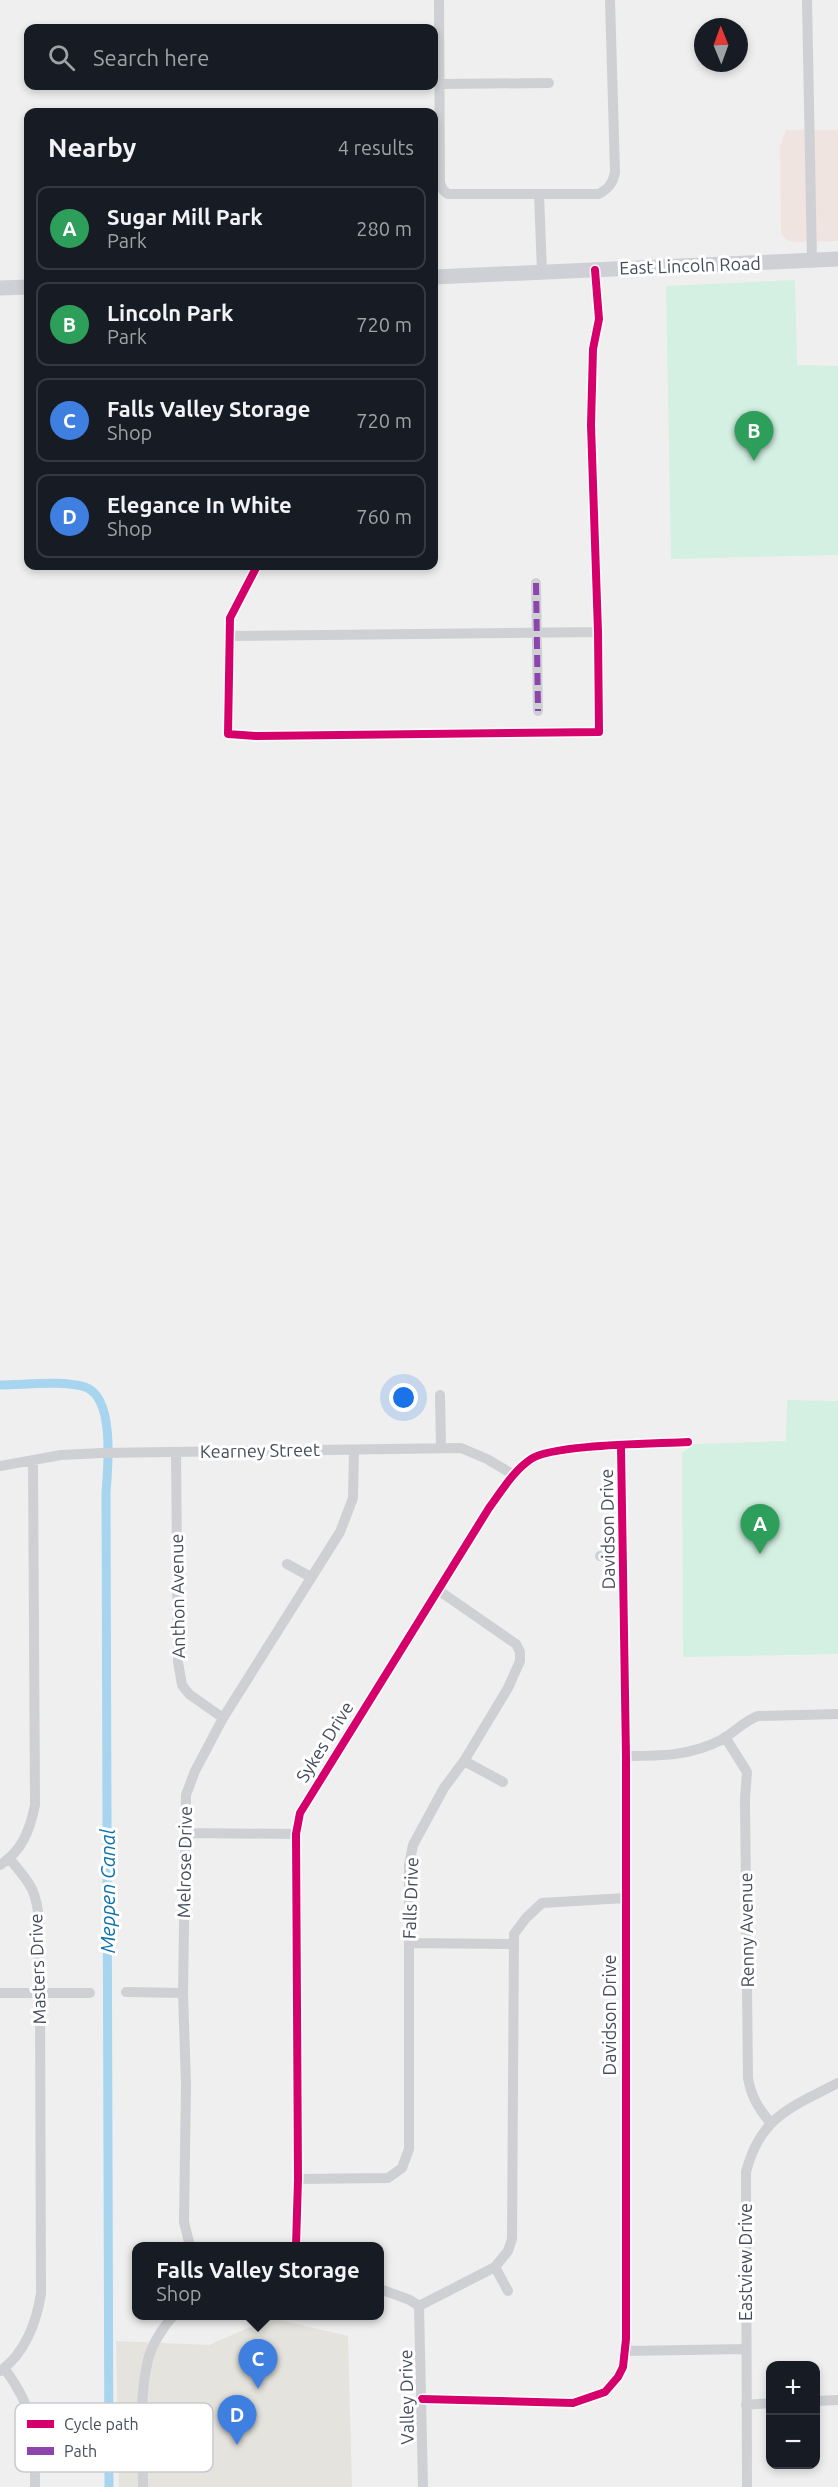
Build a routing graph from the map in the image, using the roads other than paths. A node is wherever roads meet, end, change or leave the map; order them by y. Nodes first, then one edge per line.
1 (439, 0) edge
2 (610, 0) edge
3 (807, 0) edge
4 (549, 83) dead end
5 (440, 84) junction
6 (539, 194) junction
7 (838, 260) edge
8 (812, 261) junction
9 (595, 270) junction
10 (542, 272) junction
11 (438, 277) edge
12 (24, 287) edge
13 (0, 288) edge
14 (255, 570) edge
15 (536, 583) dead end
16 (598, 632) junction
17 (537, 633) junction
18 (230, 636) junction
19 (538, 711) dead end
20 (441, 1395) dead end
21 (688, 1442) dead end
22 (621, 1446) junction
23 (441, 1448) junction
24 (354, 1450) junction
25 (176, 1452) junction
26 (33, 1461) junction
27 (0, 1466) edge
28 (514, 1475) junction
29 (600, 1556) dead end
30 (623, 1557) junction
31 (287, 1564) dead end
32 (311, 1577) junction
33 (438, 1590) junction
34 (838, 1714) edge
35 (223, 1718) junction
36 (725, 1737) junction
37 (626, 1756) junction
38 (464, 1761) junction
39 (502, 1782) dead end
40 (185, 1833) junction
41 (296, 1834) junction
42 (5, 1862) edge
43 (625, 1898) junction
44 (409, 1943) junction
45 (513, 1944) junction
46 (126, 1992) dead end
47 (0, 1993) edge
48 (37, 1993) junction
49 (90, 1993) dead end
50 (183, 1993) junction
51 (838, 2083) edge
52 (770, 2122) junction
53 (298, 2179) junction
54 (189, 2242) edge
55 (296, 2242) edge
56 (495, 2267) junction
57 (384, 2290) edge
58 (508, 2291) dead end
59 (419, 2306) junction
60 (170, 2320) edge
61 (746, 2349) junction
62 (626, 2351) junction
63 (2, 2370) edge
64 (422, 2399) junction
65 (838, 2400) edge
66 (820, 2401) edge
67 (25, 2403) edge
68 (144, 2403) edge
69 (766, 2403) edge
70 (746, 2405) junction
71 (35, 2472) edge
72 (35, 2487) edge
73 (423, 2487) edge
74 (747, 2487) edge

1 - 5 street
2 - 6 street
3 - 8 street
4 - 5 street
5 - 6 street
6 - 10 street
7 - 8 main road, East Lincoln Road
8 - 9 main road, East Lincoln Road
9 - 10 main road, East Lincoln Road
9 - 16 street
10 - 11 main road, East Lincoln Road
12 - 13 main road
14 - 18 street
15 - 17 street
16 - 17 street
16 - 18 street
17 - 18 street
17 - 19 street
20 - 23 street
21 - 22 street, Sykes Drive
22 - 28 street, Sykes Drive
22 - 30 street, Davidson Drive
23 - 24 street, Kearney Street
23 - 28 street, Kearney Street
24 - 25 street, Kearney Street
24 - 32 street, Melrose Drive
25 - 26 street, Kearney Street
25 - 35 street, Anthon Avenue
26 - 27 street, Kearney Street
26 - 42 street, Masters Drive
28 - 33 street, Sykes Drive
29 - 30 street
30 - 37 street, Davidson Drive
31 - 32 street
32 - 35 street, Melrose Drive
33 - 38 street, Falls Drive
33 - 41 street, Sykes Drive
34 - 36 street
35 - 40 street, Melrose Drive
36 - 37 street
36 - 52 street, Renny Avenue
37 - 43 street, Davidson Drive
38 - 39 street
38 - 44 street, Falls Drive
40 - 41 street
40 - 50 street, Melrose Drive
41 - 53 street, Sykes Drive
42 - 48 street, Masters Drive
43 - 45 street
43 - 62 street, Davidson Drive
44 - 45 street
44 - 53 street, Falls Drive
45 - 56 street
46 - 50 street
47 - 48 street
48 - 49 street
48 - 63 street, Masters Drive
50 - 54 street, Melrose Drive
51 - 52 street, Eastview Drive
52 - 61 street, Eastview Drive
53 - 55 street, Sykes Drive
56 - 58 street
56 - 59 street
57 - 59 street
59 - 64 street, Valley Drive
60 - 68 street
61 - 62 street
61 - 70 street, Eastview Drive
62 - 64 street, Davidson Drive
63 - 67 street
64 - 73 street, Valley Drive
65 - 66 street
69 - 70 street
70 - 74 street, Eastview Drive
71 - 72 street

